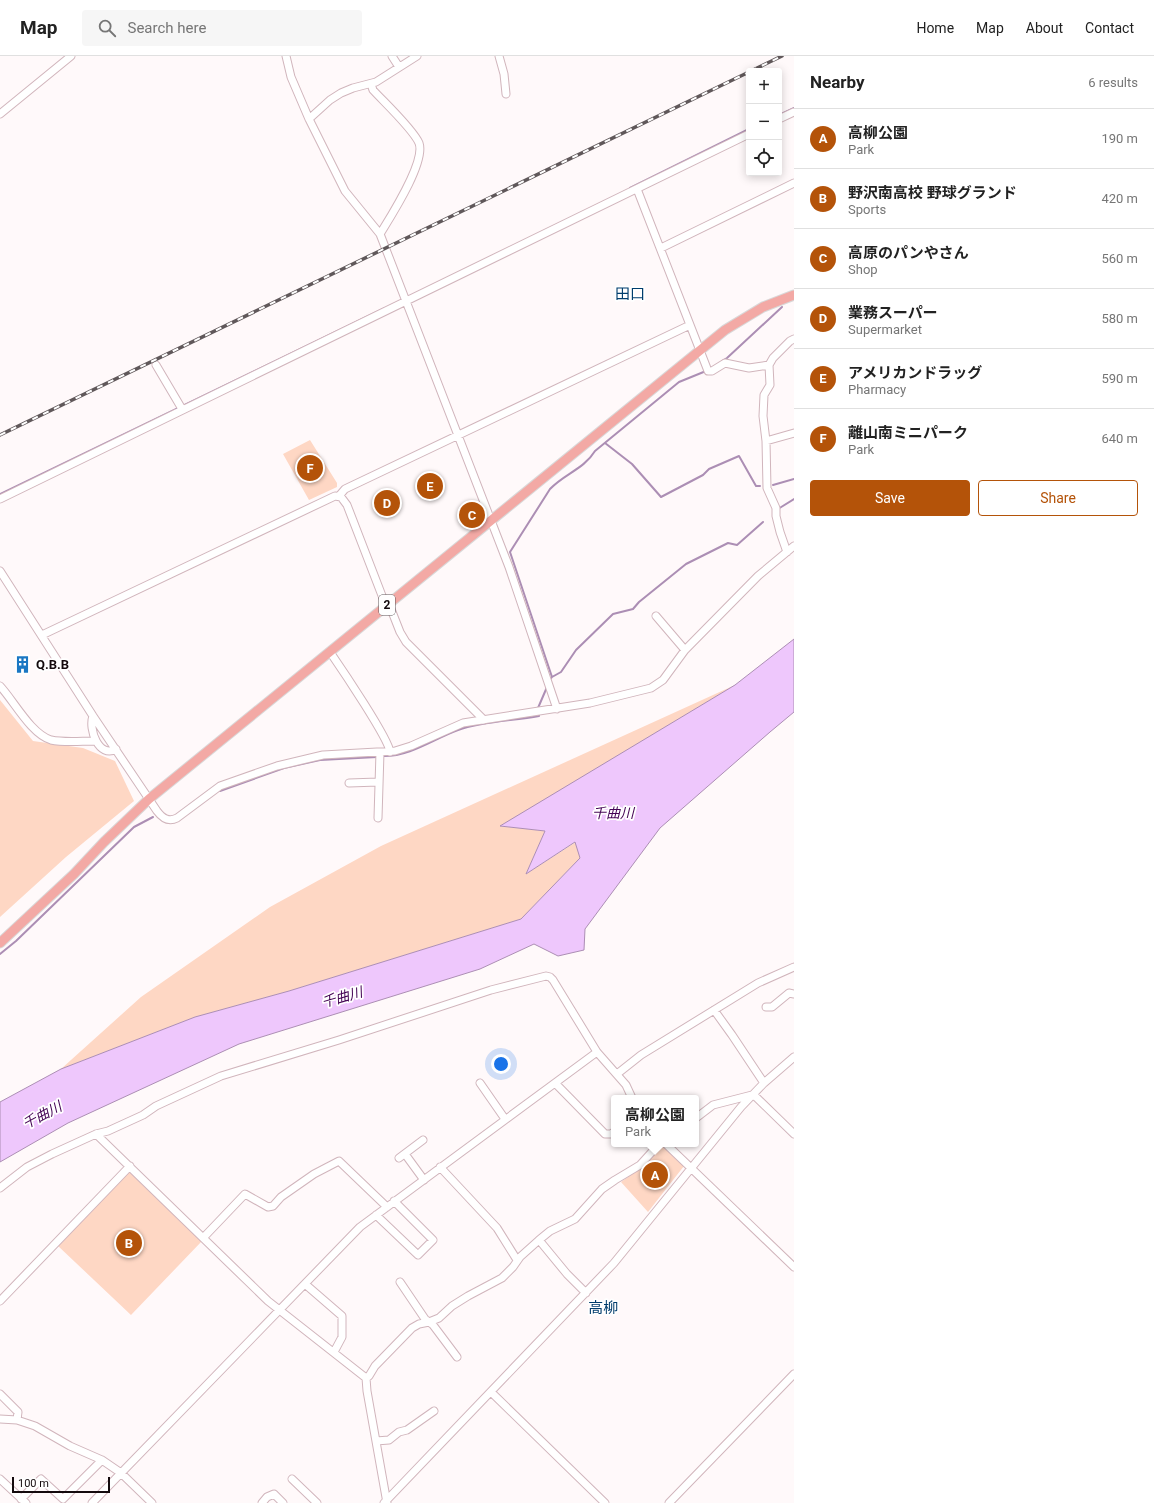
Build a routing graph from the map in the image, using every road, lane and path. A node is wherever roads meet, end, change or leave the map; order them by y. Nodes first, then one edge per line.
1 (71, 56) edge
2 (286, 56) edge
3 (392, 56) edge
4 (416, 56) edge
5 (499, 56) edge
6 (399, 67) junction
7 (371, 84) junction
8 (506, 94) dead end
9 (794, 112) edge
10 (0, 114) edge
11 (782, 118) edge
12 (309, 119) junction
13 (746, 135) edge
14 (794, 183) edge
15 (637, 189) junction
16 (380, 234) junction
17 (661, 248) junction
18 (794, 295) edge
19 (406, 301) junction
20 (690, 325) junction
21 (794, 339) edge
22 (700, 350) junction
23 (156, 365) dead end
24 (769, 365) junction
25 (181, 407) junction
26 (794, 433) edge
27 (458, 436) junction
28 (766, 441) junction
29 (338, 496) junction
30 (0, 499) edge
31 (491, 520) junction
32 (794, 546) edge
33 (787, 552) junction
34 (0, 571) edge
35 (388, 605) junction
36 (656, 616) dead end
37 (42, 635) junction
38 (685, 650) junction
39 (330, 652) junction
40 (0, 686) edge
41 (558, 709) junction
42 (93, 716) junction
43 (484, 720) junction
44 (95, 741) junction
45 (116, 749) junction
46 (380, 752) junction
47 (390, 752) junction
48 (378, 782) junction
49 (349, 783) dead end
50 (149, 799) junction
51 (378, 818) dead end
52 (0, 943) edge
53 (794, 967) edge
54 (794, 994) edge
55 (766, 1007) dead end
56 (714, 1010) junction
57 (597, 1052) junction
58 (794, 1057) edge
59 (617, 1074) junction
60 (480, 1083) dead end
61 (555, 1083) junction
62 (764, 1083) junction
63 (631, 1095) edge
64 (752, 1095) junction
65 (699, 1116) edge
66 (505, 1119) junction
67 (96, 1134) junction
68 (611, 1134) edge
69 (794, 1134) edge
70 (423, 1140) dead end
71 (656, 1147) edge
72 (669, 1147) edge
73 (130, 1166) junction
74 (440, 1167) junction
75 (692, 1168) junction
76 (424, 1180) junction
77 (0, 1188) edge
78 (394, 1201) junction
79 (387, 1207) junction
80 (376, 1215) junction
81 (203, 1238) junction
82 (538, 1240) junction
83 (517, 1260) junction
84 (794, 1267) edge
85 (400, 1282) dead end
86 (305, 1284) junction
87 (586, 1293) junction
88 (0, 1301) edge
89 (279, 1310) junction
90 (430, 1322) junction
91 (334, 1352) junction
92 (456, 1357) dead end
93 (794, 1374) edge
94 (366, 1378) junction
95 (490, 1392) junction
96 (0, 1394) edge
97 (434, 1411) dead end
98 (0, 1419) edge
99 (16, 1420) junction
100 (376, 1441) junction
101 (102, 1460) junction
102 (121, 1473) junction
103 (0, 1479) edge
104 (292, 1479) dead end
105 (23, 1501) edge
106 (386, 1502) edge
107 (92, 1503) edge
108 (152, 1503) edge
109 (262, 1503) edge
110 (283, 1503) edge
111 (316, 1503) edge
112 (605, 1503) edge
113 (670, 1503) edge

1 - 10 street
2 - 12 street
3 - 6 street
4 - 6 street
5 - 8 street
6 - 7 street
7 - 12 street
7 - 16 street
9 - 11 street
12 - 16 street
13 - 15 street
14 - 17 street
15 - 17 street
15 - 19 street
16 - 19 street
17 - 20 street
18 - 22 main road, 2
19 - 25 street
19 - 27 street
20 - 22 street
20 - 27 street
21 - 24 street
22 - 24 street
22 - 31 main road, 2
23 - 25 street
24 - 28 street
25 - 30 street
26 - 28 street
27 - 29 street
27 - 31 street
28 - 33 street
29 - 35 street
29 - 37 street
31 - 35 main road, 2
31 - 41 street
32 - 33 street
33 - 38 street
34 - 37 street
35 - 39 main road, 2
35 - 43 street
36 - 38 street
37 - 42 street
38 - 41 street
39 - 47 street
39 - 50 main road, 2
40 - 44 street
41 - 43 street
42 - 44 street
42 - 45 street
43 - 47 street
44 - 45 street
45 - 50 street
46 - 47 street
46 - 48 street
46 - 50 street
48 - 49 street
48 - 51 street
50 - 52 main road, 2
53 - 56 street
54 - 55 street
56 - 59 street
56 - 62 street
57 - 59 street
57 - 61 street
57 - 67 street
58 - 62 street
59 - 63 street
60 - 66 street
61 - 66 street
61 - 68 street
62 - 64 street
64 - 65 street
64 - 69 street
64 - 75 street
66 - 74 street
67 - 73 street
67 - 77 street
70 - 76 street
71 - 82 street
72 - 75 street
73 - 81 street
73 - 88 street
74 - 76 street
74 - 83 street
75 - 84 street
75 - 87 street
76 - 78 street
78 - 79 street
78 - 80 street
79 - 80 street
79 - 81 street
80 - 86 street
81 - 89 street
82 - 83 street
82 - 87 street
83 - 90 street
85 - 90 street
86 - 89 street
86 - 91 street
87 - 95 street
89 - 91 street
89 - 102 street
90 - 92 street
90 - 94 street
91 - 94 street
93 - 113 street
94 - 100 street
95 - 106 street
95 - 112 street
96 - 99 street
97 - 100 street
98 - 99 street
99 - 101 street
100 - 106 street
101 - 102 street
101 - 105 street
102 - 107 street
102 - 108 street
103 - 105 street
104 - 111 street
109 - 110 street

